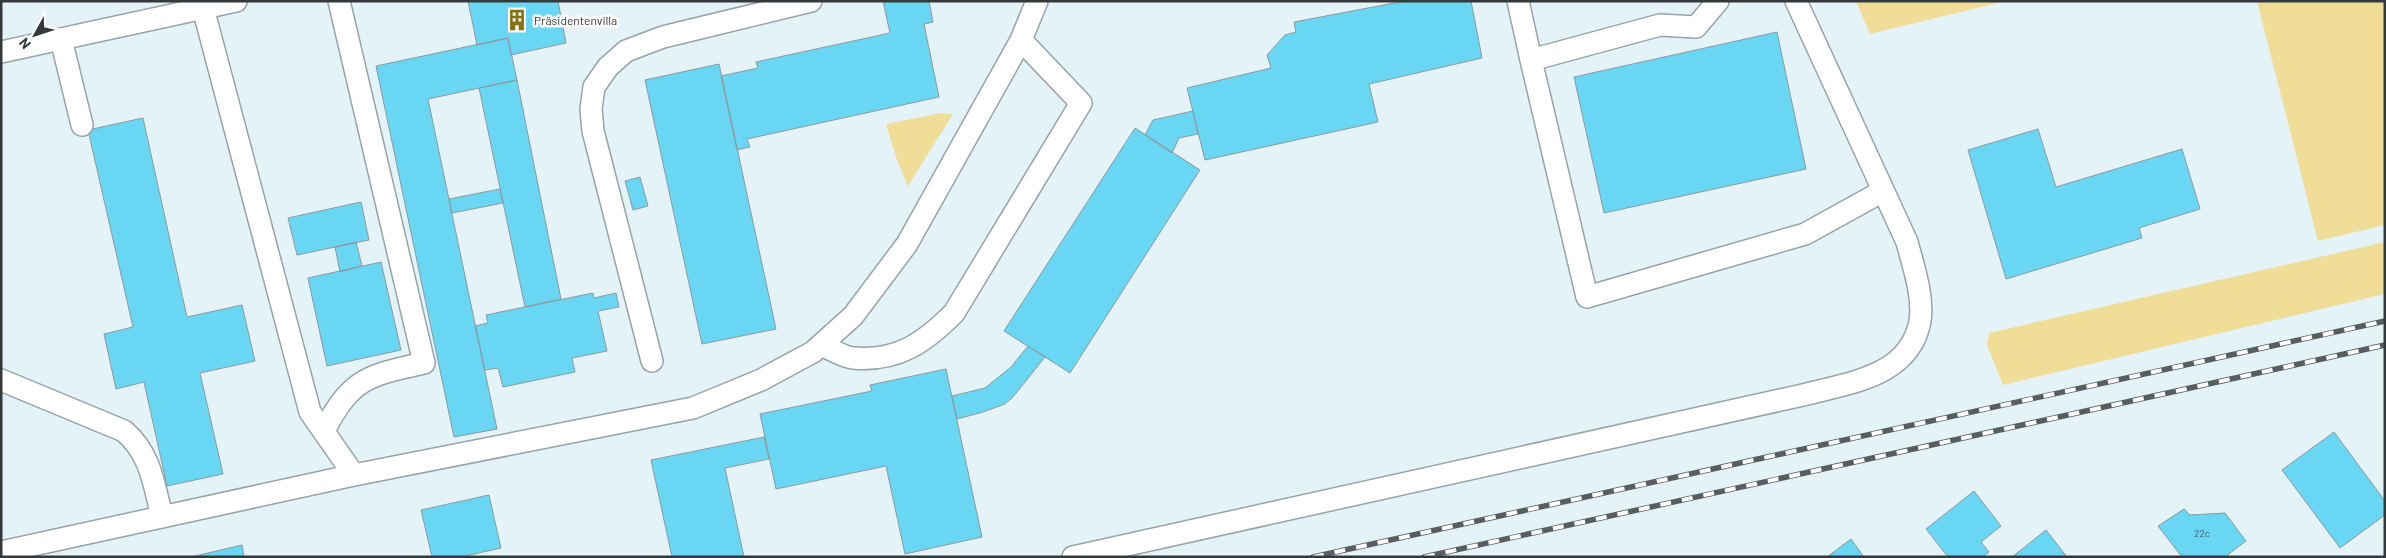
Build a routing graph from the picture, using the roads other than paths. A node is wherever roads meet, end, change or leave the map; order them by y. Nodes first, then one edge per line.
1 (236, 1) edge
2 (339, 1) edge
3 (811, 1) edge
4 (1038, 1) edge
5 (1518, 1) edge
6 (1718, 1) edge
7 (1796, 1) edge
8 (203, 8) junction
9 (61, 39) junction
10 (1021, 40) junction
11 (1, 52) edge
12 (1531, 60) junction
13 (82, 125) dead end
14 (1884, 191) junction
15 (821, 345) junction
16 (652, 361) dead end
17 (1, 380) edge
18 (324, 431) junction
19 (354, 475) junction
20 (162, 517) junction
21 (1, 552) edge
22 (1073, 557) edge

1 - 8 lane
2 - 18 lane
3 - 16 lane
4 - 10 lane
5 - 12 lane
6 - 12 lane
7 - 14 lane
8 - 9 lane
8 - 18 lane
9 - 11 lane
9 - 13 lane
10 - 15 lane
10 - 15 lane
12 - 14 lane
14 - 22 lane
15 - 19 lane
17 - 20 lane
18 - 19 lane
19 - 20 lane
20 - 21 lane

